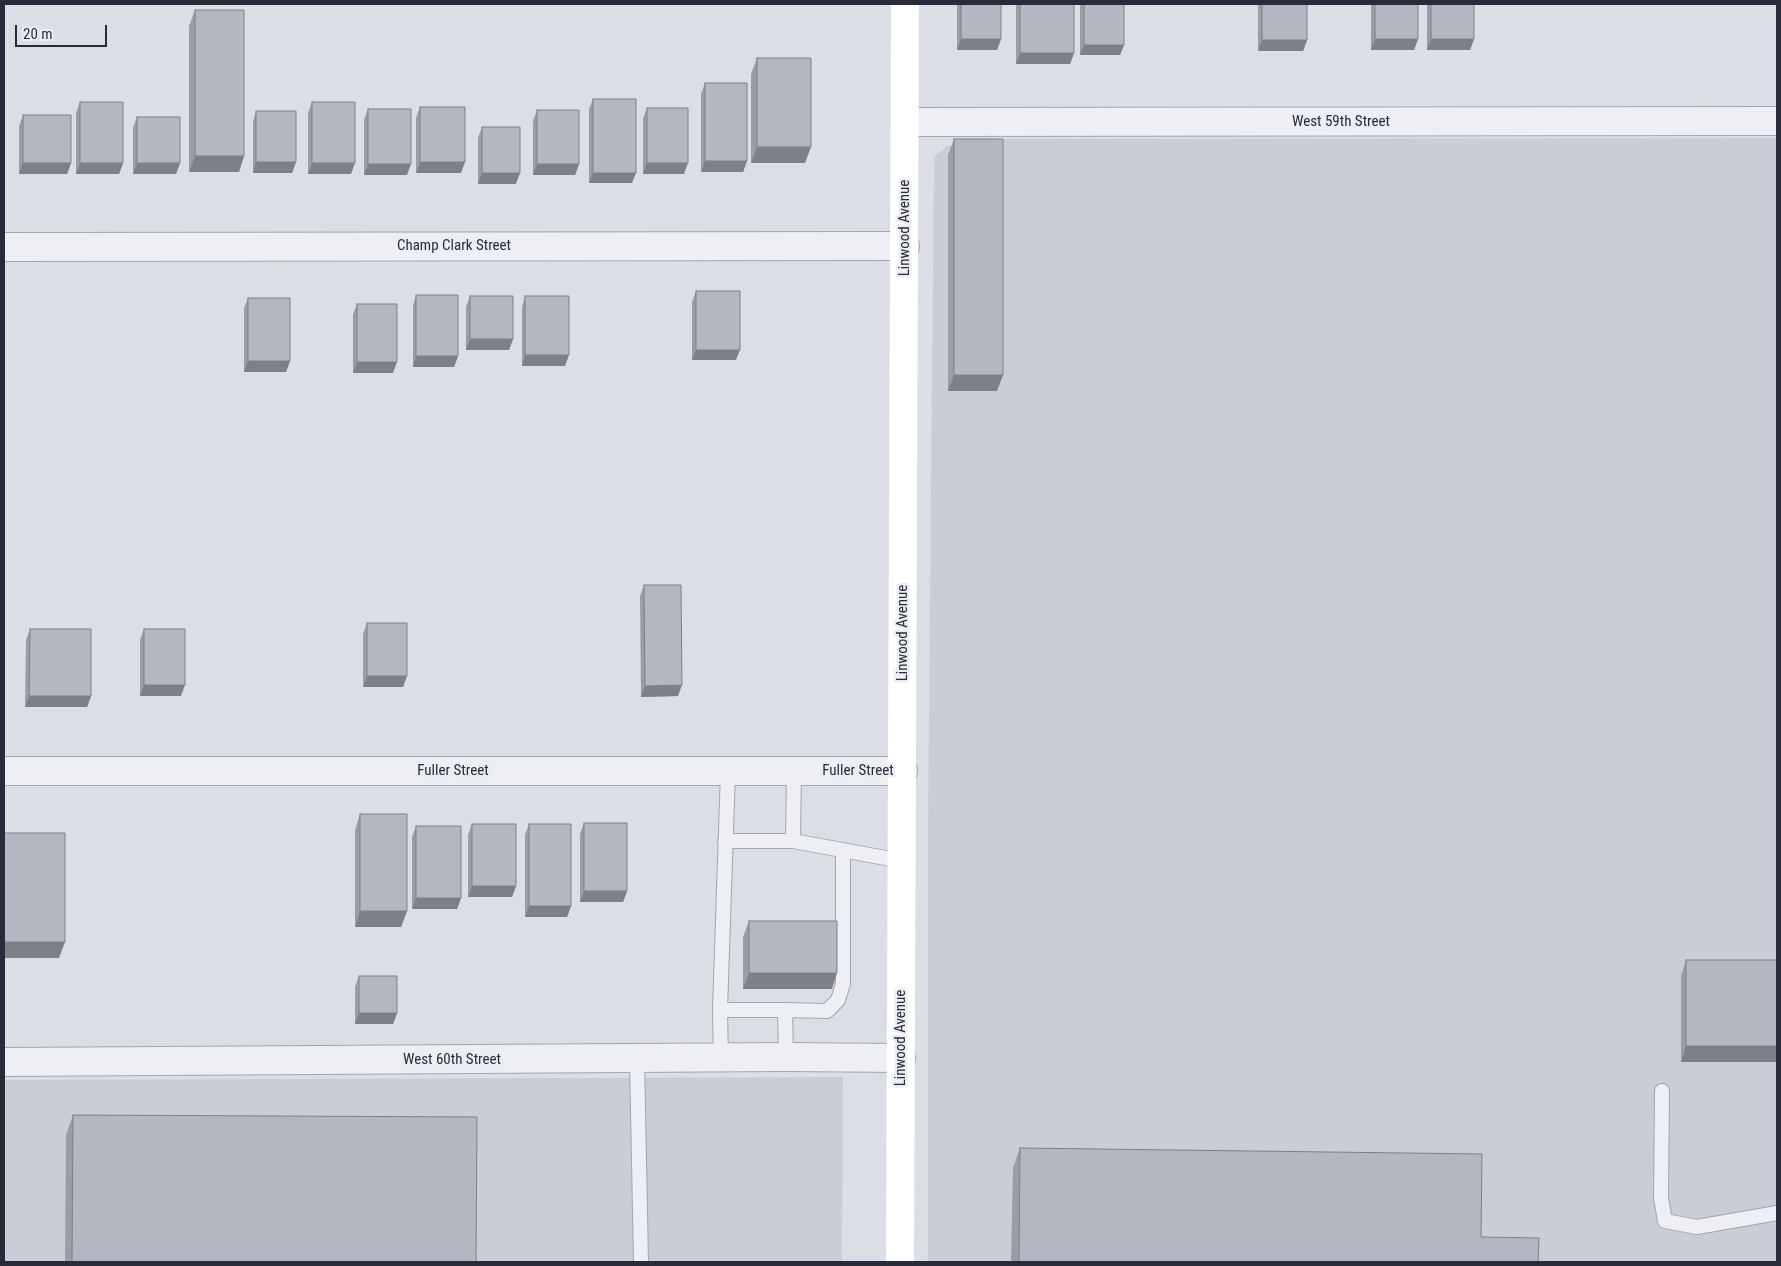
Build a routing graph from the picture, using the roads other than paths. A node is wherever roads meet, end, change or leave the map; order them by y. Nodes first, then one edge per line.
1 (905, 4) edge
2 (1777, 121) edge
3 (906, 122) junction
4 (905, 246) junction
5 (4, 247) edge
6 (4, 771) edge
7 (728, 771) junction
8 (794, 771) junction
9 (902, 771) junction
10 (725, 841) junction
11 (793, 841) junction
12 (843, 850) junction
13 (902, 861) junction
14 (720, 1010) junction
15 (785, 1010) junction
16 (786, 1057) junction
17 (901, 1058) junction
18 (637, 1059) junction
19 (721, 1059) junction
20 (4, 1062) edge
21 (1662, 1091) dead end
22 (1777, 1212) edge
23 (641, 1262) edge
24 (900, 1262) edge

1 - 3 main road, Linwood Avenue
2 - 3 street, West 59th Street
3 - 4 main road, Linwood Avenue
4 - 5 street, Champ Clark Street
4 - 9 main road, Linwood Avenue
6 - 7 street, Fuller Street
7 - 8 street, Fuller Street
7 - 10 lane
8 - 9 street, Fuller Street
8 - 11 lane
9 - 13 main road, Linwood Avenue
10 - 11 lane
10 - 14 lane
11 - 12 lane
12 - 13 lane
12 - 15 lane
13 - 17 main road, Linwood Avenue
14 - 15 lane
14 - 19 lane
15 - 16 lane
16 - 17 street, West 60th Street
16 - 19 street, West 60th Street
17 - 24 main road, Linwood Avenue
18 - 19 street, West 60th Street
18 - 20 street, West 60th Street
18 - 23 lane
21 - 22 lane

